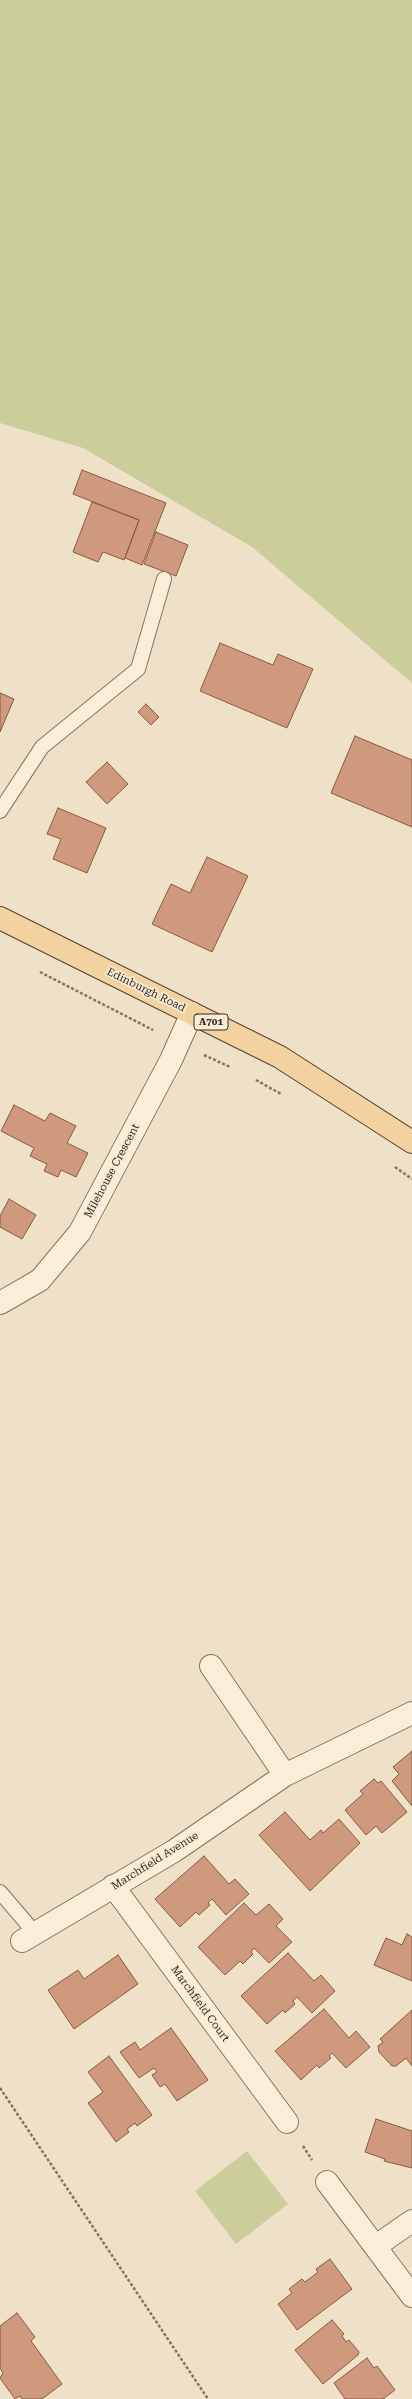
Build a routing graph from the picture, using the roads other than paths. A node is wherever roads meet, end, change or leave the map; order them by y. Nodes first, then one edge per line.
1 (164, 579) dead end
2 (0, 811) edge
3 (0, 918) edge
4 (192, 1013) junction
5 (412, 1142) edge
6 (0, 1303) edge
7 (211, 1666) dead end
8 (412, 1713) edge
9 (285, 1775) junction
10 (113, 1886) junction
11 (0, 1892) edge
12 (29, 1937) joint
13 (287, 2122) road end
14 (327, 2182) road end
15 (412, 2221) edge
16 (376, 2246) junction
17 (412, 2296) edge

1 - 2 lane
3 - 4 main road, Edinburgh Road / A701
4 - 5 main road, Edinburgh Road / A701
4 - 6 street, Milehouse Crescent
7 - 9 street
8 - 9 street, Marchfield Avenue
9 - 10 street, Marchfield Avenue
10 - 12 street, Marchfield Avenue
10 - 13 street, Marchfield Court
11 - 12 lane
14 - 16 street
15 - 16 street
16 - 17 street

